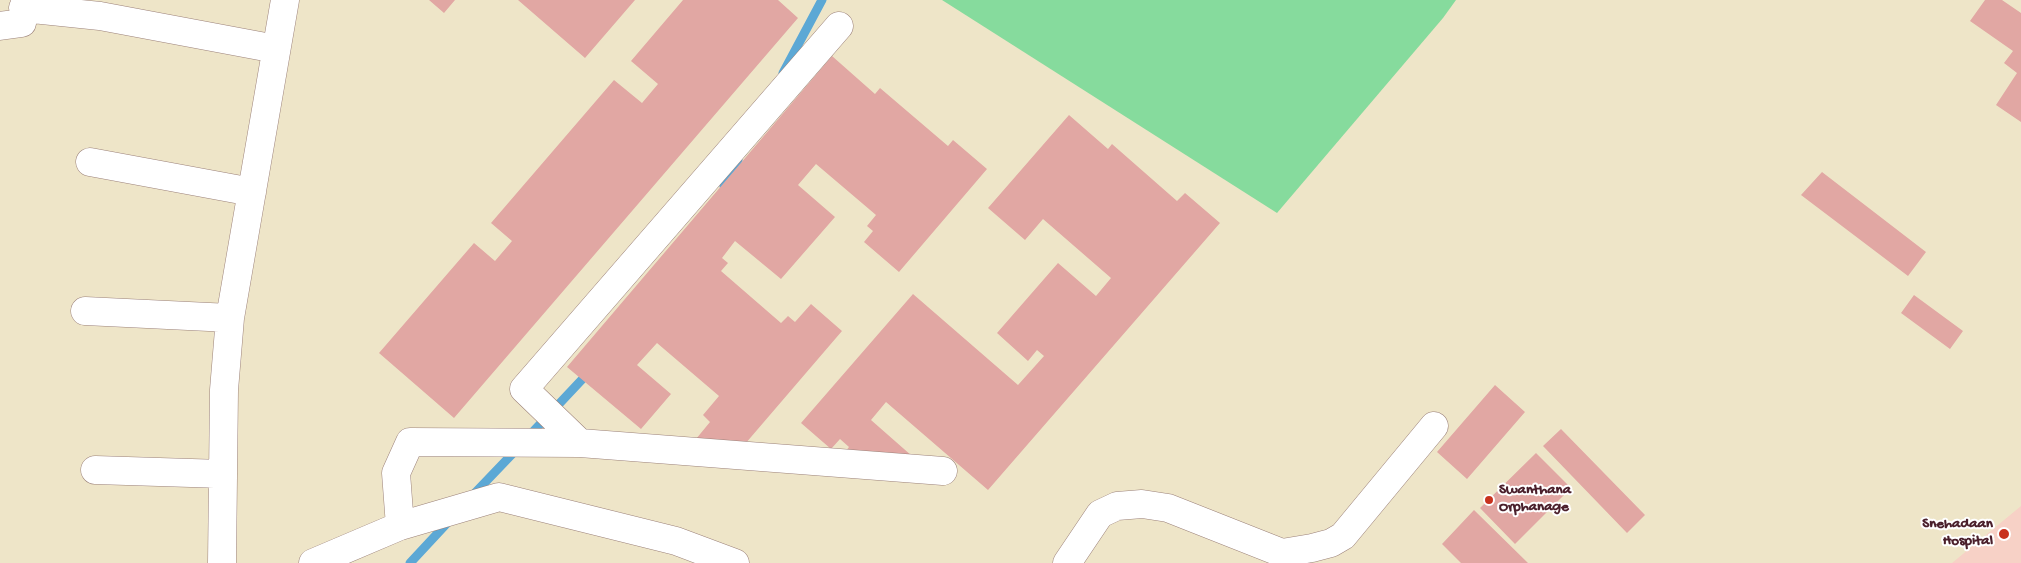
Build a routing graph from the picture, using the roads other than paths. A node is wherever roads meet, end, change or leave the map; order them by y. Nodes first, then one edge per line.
1 (285, 0) edge
2 (24, 4) edge
3 (0, 26) edge
4 (839, 26) dead end
5 (276, 49) junction
6 (90, 162) dead end
7 (252, 192) junction
8 (85, 311) dead end
9 (230, 318) junction
10 (1434, 426) dead end
11 (580, 442) junction
12 (95, 470) dead end
13 (943, 471) dead end
14 (223, 474) junction
15 (400, 526) junction
16 (222, 563) edge
17 (313, 563) edge
18 (735, 563) edge
19 (1067, 563) edge

1 - 5 street
2 - 3 street
2 - 5 street
4 - 11 street
5 - 7 street
6 - 7 street
7 - 9 street
8 - 9 street
9 - 14 street
10 - 19 street
11 - 13 street
11 - 15 street
12 - 14 street
14 - 16 street
15 - 17 street
15 - 18 street

